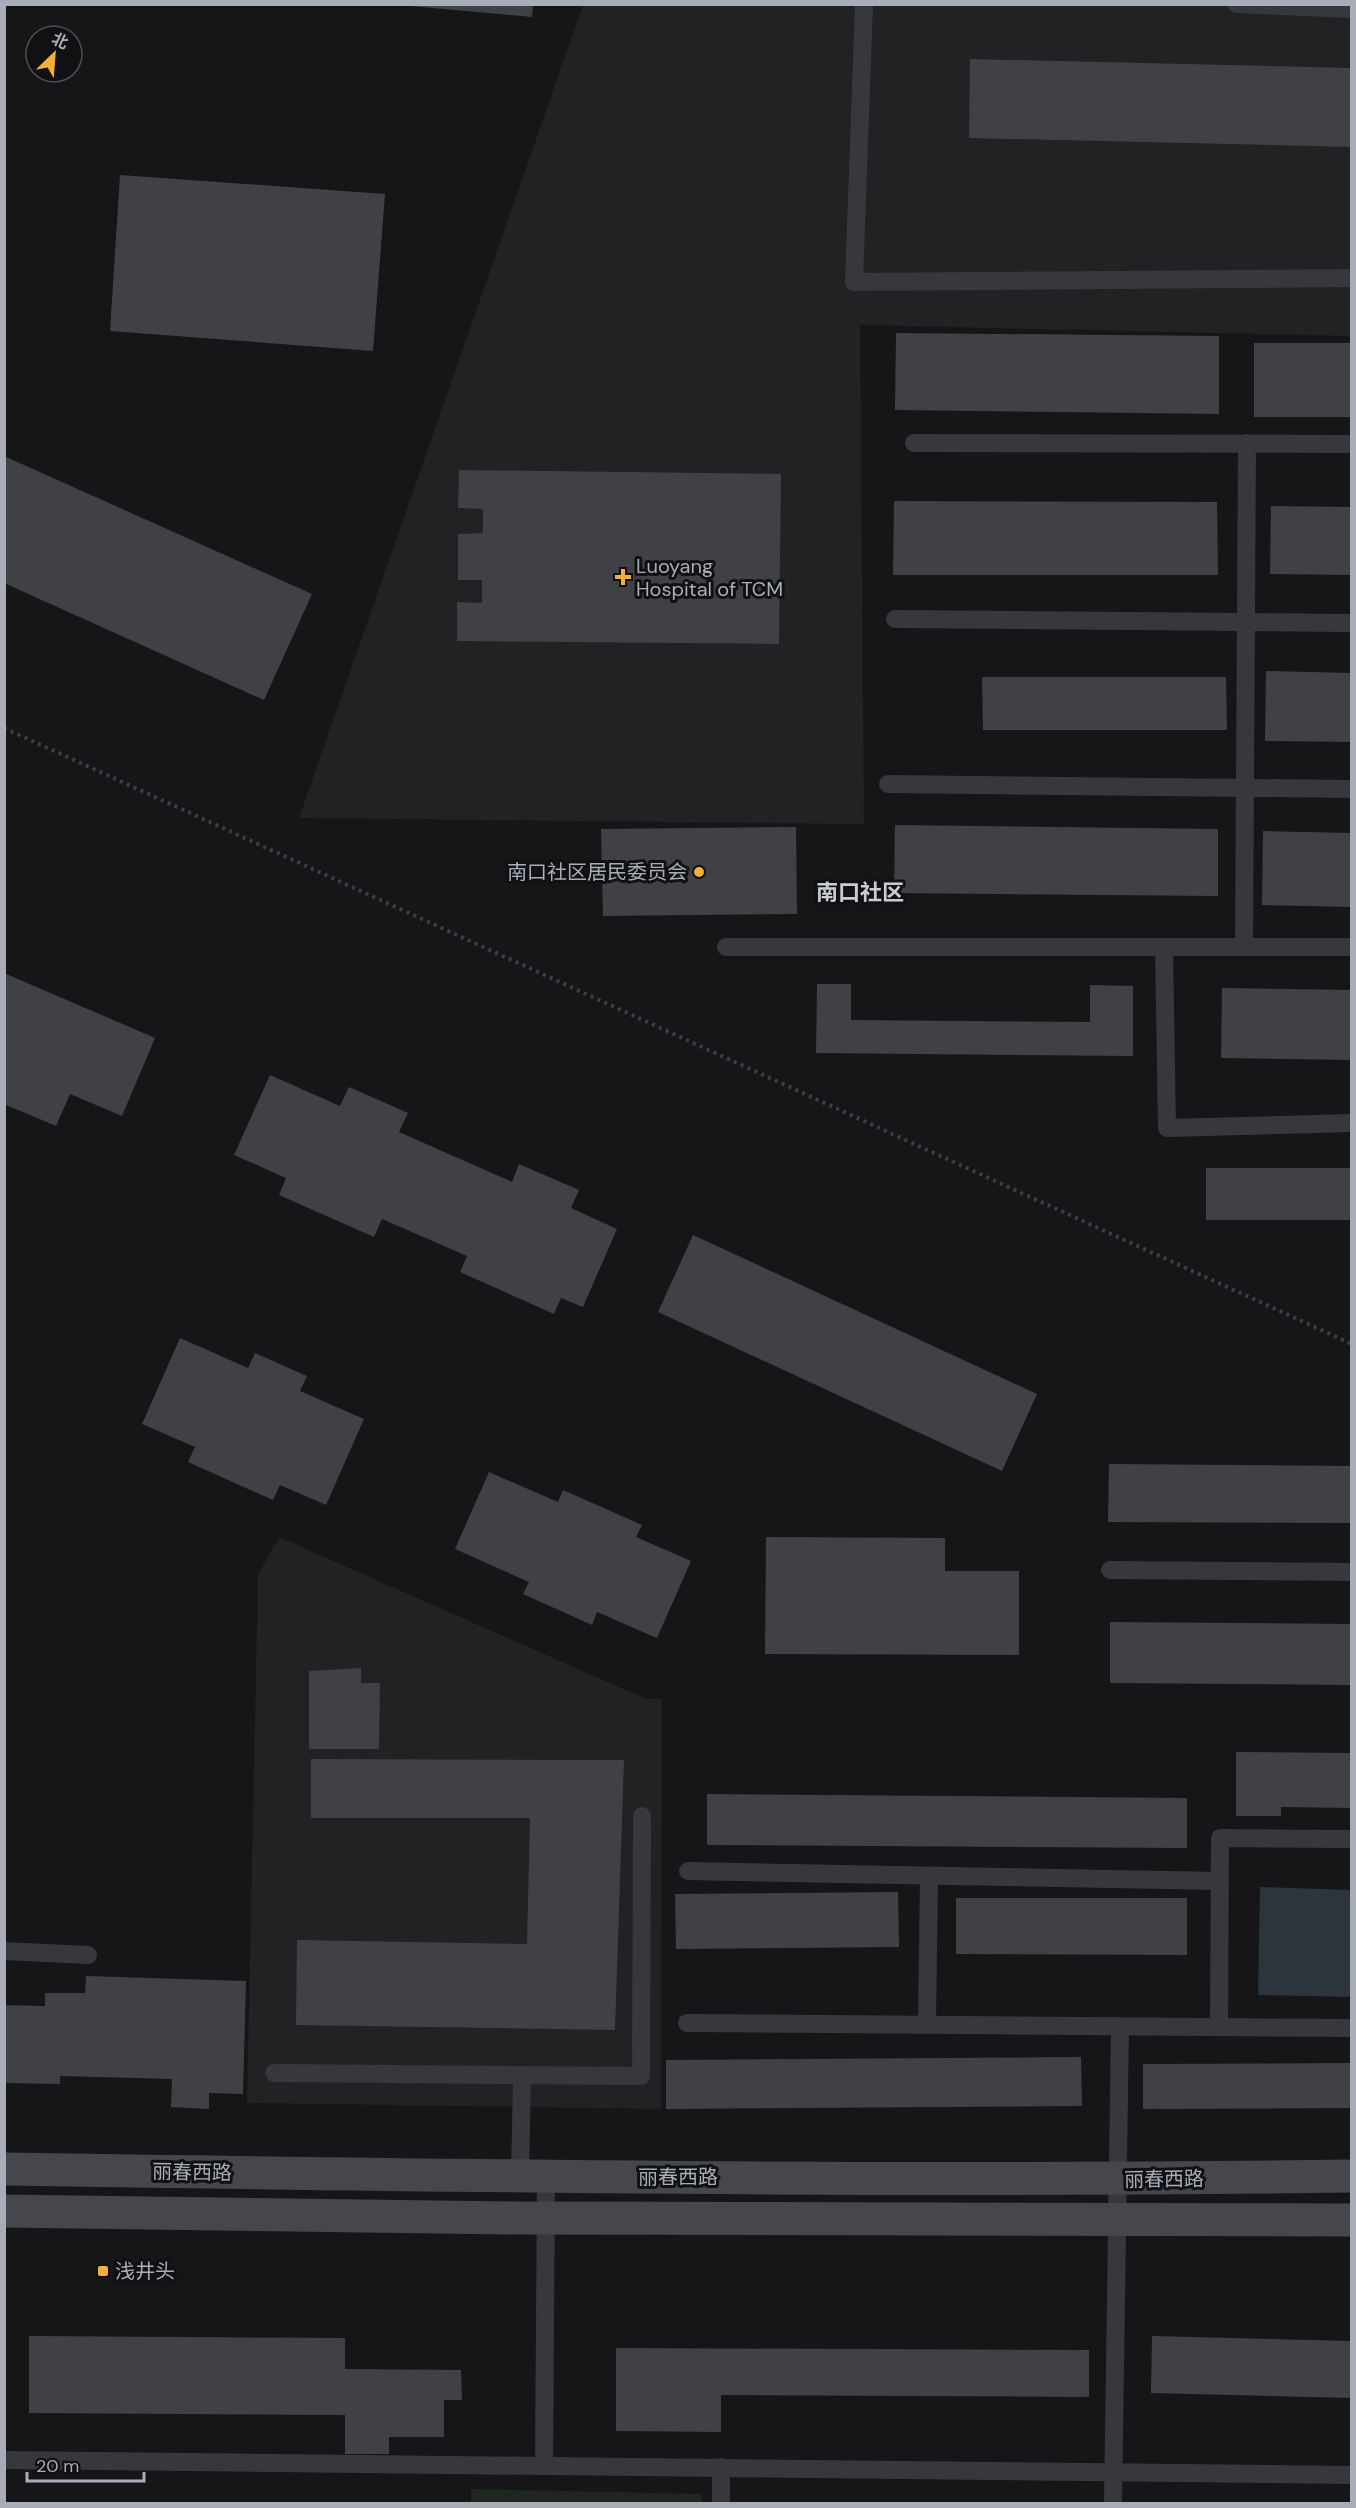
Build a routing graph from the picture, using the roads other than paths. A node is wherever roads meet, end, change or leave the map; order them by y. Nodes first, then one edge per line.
1 (864, 4) edge
2 (1236, 4) edge
3 (1352, 9) edge
4 (1352, 278) edge
5 (914, 443) dead end
6 (1247, 443) junction
7 (1352, 444) edge
8 (895, 619) dead end
9 (1245, 623) junction
10 (1352, 623) edge
11 (888, 784) dead end
12 (1244, 788) junction
13 (1352, 789) edge
14 (726, 947) dead end
15 (1164, 947) junction
16 (1244, 947) junction
17 (1352, 947) edge
18 (1352, 1123) edge
19 (1110, 1570) dead end
20 (1352, 1572) edge
21 (642, 1816) dead end
22 (1352, 1839) edge
23 (688, 1871) dead end
24 (929, 1875) junction
25 (1220, 1881) junction
26 (4, 1951) edge
27 (88, 1955) dead end
28 (687, 2023) dead end
29 (927, 2025) junction
30 (1120, 2026) junction
31 (1219, 2027) junction
32 (1352, 2028) edge
33 (274, 2073) dead end
34 (522, 2075) junction
35 (4, 2169) edge
36 (1352, 2176) edge
37 (533, 2177) junction
38 (1117, 2180) junction
39 (4, 2211) edge
40 (546, 2218) junction
41 (1352, 2220) edge
42 (1117, 2221) junction
43 (4, 2460) edge
44 (544, 2465) junction
45 (721, 2467) junction
46 (1113, 2472) junction
47 (1352, 2475) edge
48 (721, 2504) edge
49 (1113, 2504) edge

1 - 4 lane
2 - 3 lane
5 - 6 lane
6 - 7 lane
6 - 9 lane
8 - 9 lane
9 - 10 lane
9 - 12 lane
11 - 12 lane
12 - 13 lane
12 - 16 lane
14 - 15 lane
15 - 16 lane
15 - 18 lane
16 - 17 lane
19 - 20 lane
21 - 34 lane
22 - 25 lane
23 - 24 lane
24 - 25 lane
24 - 29 lane
25 - 31 lane
26 - 27 lane
28 - 29 lane
29 - 30 lane
30 - 31 lane
30 - 38 lane
31 - 32 lane
33 - 34 lane
34 - 37 lane
35 - 37 main road, 丽春西路
36 - 38 main road, 丽春西路
37 - 38 main road, 丽春西路
37 - 40 lane
38 - 42 lane
39 - 40 main road, 丽春西路
40 - 42 main road, 丽春西路
40 - 44 lane
41 - 42 main road, 丽春西路
42 - 46 lane
43 - 44 lane
44 - 45 lane
45 - 46 lane
45 - 48 lane
46 - 47 lane
46 - 49 lane

